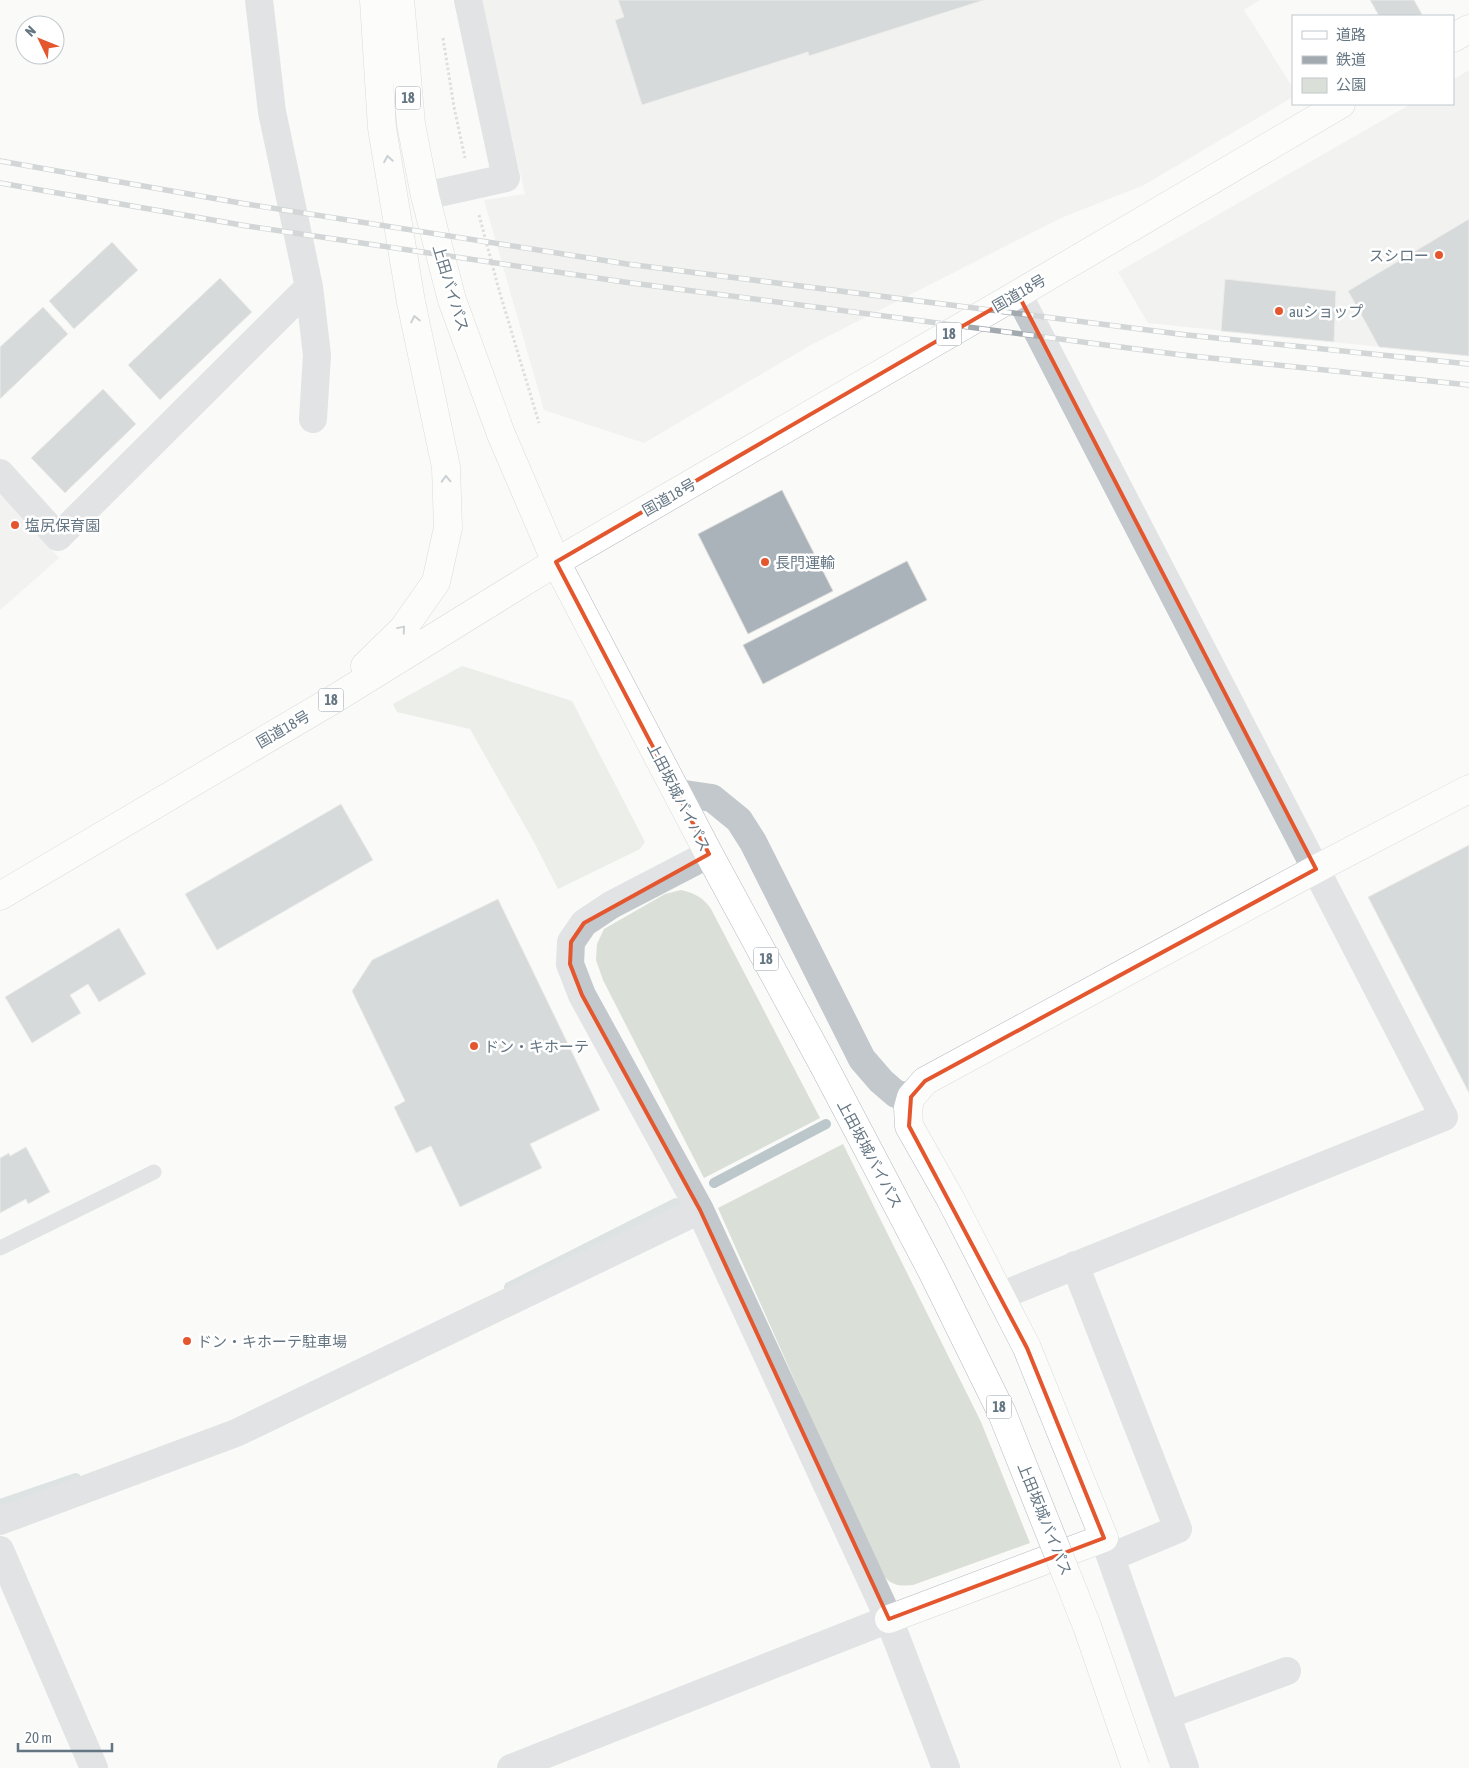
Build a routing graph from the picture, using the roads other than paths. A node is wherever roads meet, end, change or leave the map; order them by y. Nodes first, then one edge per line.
1 (259, 0) edge
2 (374, 0) edge
3 (400, 0) edge
4 (468, 0) edge
5 (1469, 29) edge
6 (1454, 37) edge
7 (1339, 105) edge
8 (425, 196) junction
9 (309, 287) junction
10 (1018, 294) junction
11 (313, 418) dead end
12 (0, 473) edge
13 (556, 562) junction
14 (331, 701) junction
15 (1469, 789) edge
16 (678, 794) junction
17 (709, 854) junction
18 (1316, 869) junction
19 (0, 896) edge
20 (911, 1097) junction
21 (154, 1172) dead end
22 (700, 1210) junction
23 (0, 1248) edge
24 (1075, 1265) junction
25 (1000, 1296) junction
26 (0, 1521) edge
27 (1108, 1548) junction
28 (0, 1550) edge
29 (890, 1619) junction
30 (1287, 1671) dead end
31 (1167, 1715) junction
32 (94, 1768) edge
33 (511, 1768) edge
34 (946, 1768) edge
35 (1136, 1768) edge
36 (1185, 1768) edge

1 - 9 street
14 -> 2 main road
3 - 8 main road, 上田バイパス / 18
4 - 8 street
5 - 6 main road
7 - 10 main road, 国道18号 / 18
8 - 13 main road, 上田バイパス / 18
9 - 11 street
9 - 12 street
10 - 13 main road, 国道18号 / 18
10 - 18 street
13 - 14 main road, 国道18号 / 18
13 - 16 main road, 上田坂城バイパス / 18
14 - 19 main road, 国道18号 / 18
15 - 18 main road
16 - 17 main road, 上田坂城バイパス / 18
16 - 20 street
17 - 22 street
17 - 35 main road, 上田坂城バイパス / 18, bridge
18 - 20 main road
18 - 24 street
20 - 25 main road
21 - 23 lane
22 - 26 street
22 - 29 street
24 - 25 street
24 - 27 street
25 - 27 main road
27 - 29 main road
27 - 31 street
28 - 32 street
29 - 33 street
29 - 34 street
30 - 31 street
31 - 36 street

